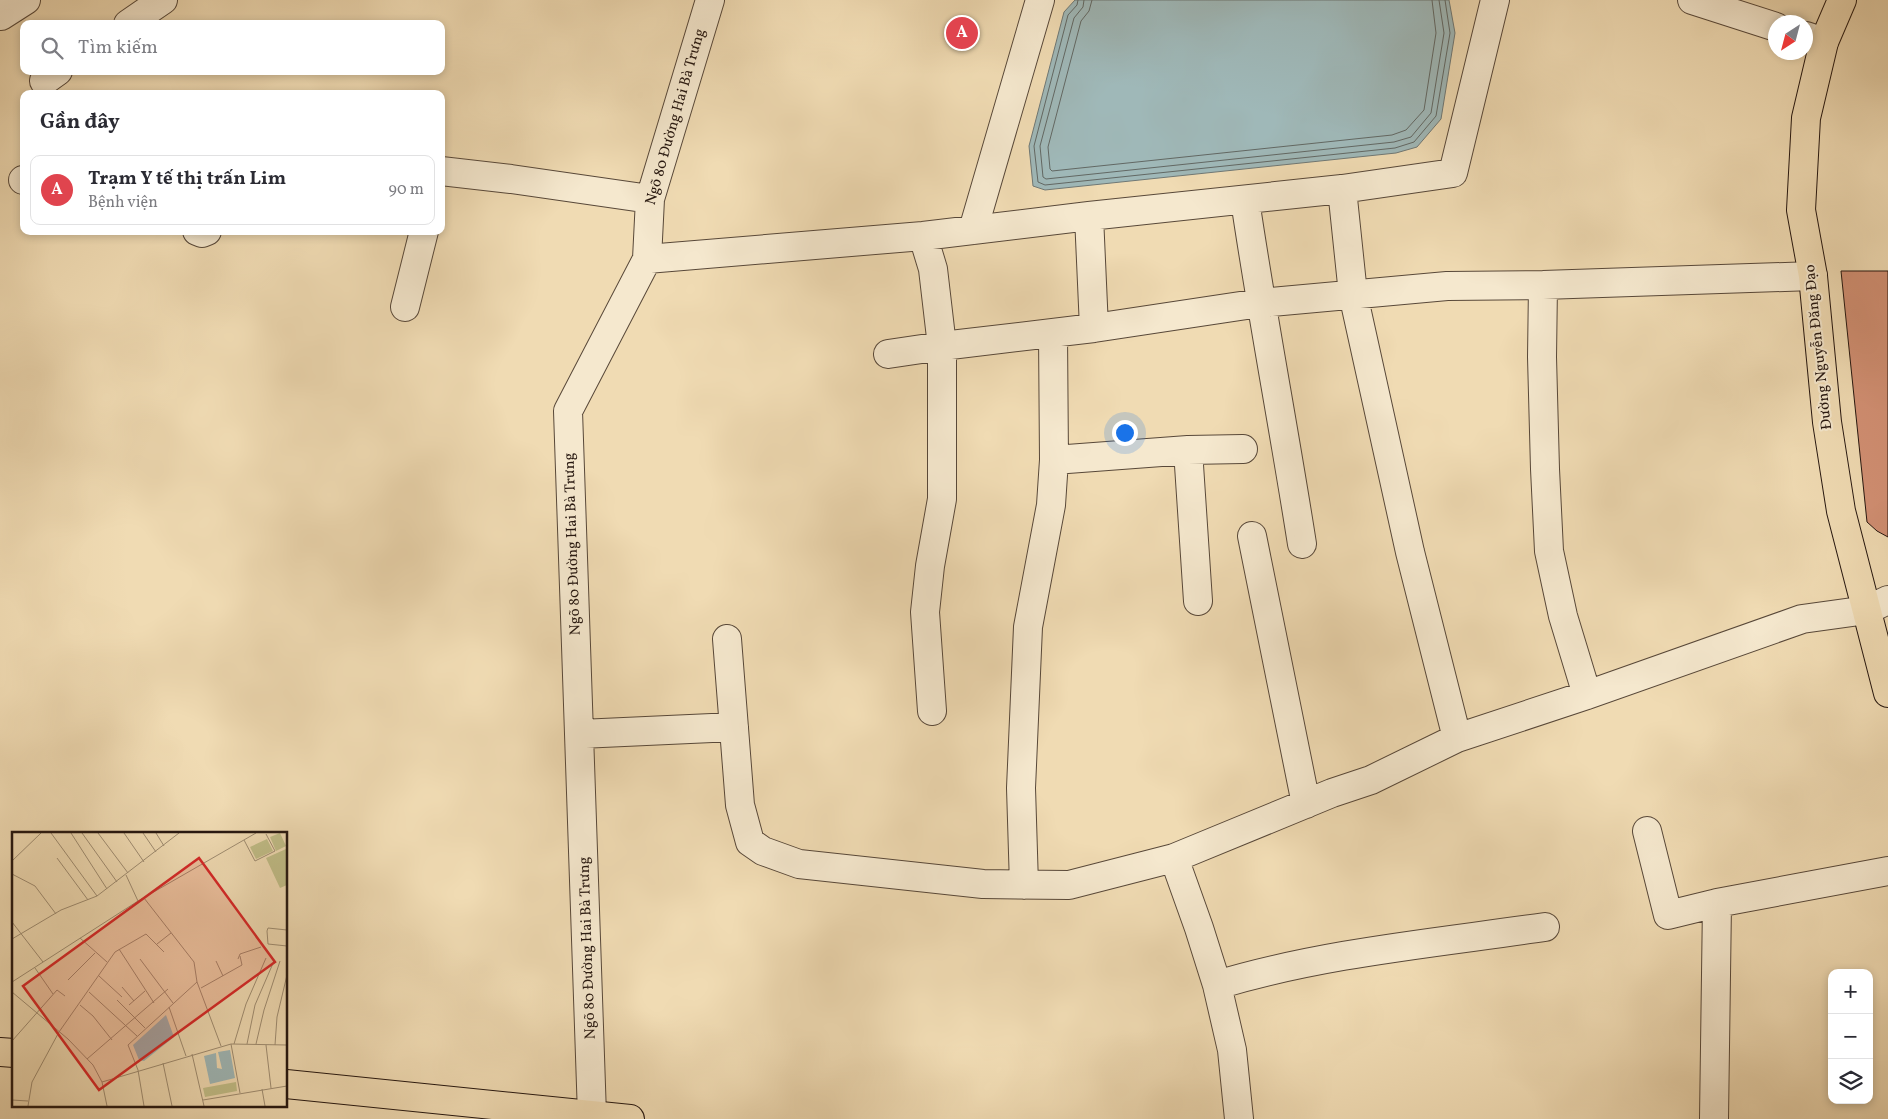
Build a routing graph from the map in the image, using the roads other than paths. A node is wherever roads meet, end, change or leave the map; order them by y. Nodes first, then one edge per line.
1 (26, 0) edge
2 (163, 0) edge
3 (710, 0) edge
4 (1040, 0) edge
5 (1495, 0) edge
6 (1692, 0) edge
7 (1842, 0) edge
8 (1, 16) edge
9 (134, 20) edge
10 (1768, 24) edge
11 (1815, 39) edge
12 (445, 171) edge
13 (1342, 189) junction
14 (650, 199) junction
15 (1245, 200) junction
16 (1089, 216) junction
17 (973, 230) junction
18 (423, 235) edge
19 (923, 236) junction
20 (647, 259) junction
21 (1812, 276) junction
22 (1543, 285) junction
23 (1353, 294) junction
24 (1260, 303) junction
25 (405, 307) dead end
26 (1094, 328) junction
27 (1053, 334) junction
28 (942, 346) junction
29 (888, 354) dead end
30 (1243, 449) dead end
31 (1188, 450) junction
32 (1054, 460) junction
33 (1252, 536) dead end
34 (1302, 544) dead end
35 (1198, 601) dead end
36 (1877, 605) edge
37 (727, 639) dead end
38 (1888, 693) edge
39 (1587, 695) junction
40 (932, 710) dead end
41 (734, 727) junction
42 (580, 734) junction
43 (1457, 738) junction
44 (1306, 804) junction
45 (1647, 830) dead end
46 (1174, 858) junction
47 (1888, 872) edge
48 (1024, 885) junction
49 (1717, 903) junction
50 (1545, 927) dead end
51 (1217, 986) junction
52 (288, 1084) edge
53 (592, 1115) junction
54 (630, 1119) edge
55 (1239, 1119) edge
56 (1714, 1119) edge

1 - 8 street
2 - 9 street
3 - 14 street, Ngõ 80 Đường Hai Bà Trưng
4 - 17 street
5 - 13 street
6 - 10 street
7 - 11 main road, Đường Nguyễn Đăng Đạo
11 - 21 main road, Đường Nguyễn Đăng Đạo
12 - 14 street
13 - 15 street
13 - 23 street
14 - 20 street, Ngõ 80 Đường Hai Bà Trưng
15 - 16 street
15 - 24 street
16 - 17 street
16 - 26 street
17 - 19 street
18 - 25 street
19 - 20 street
19 - 28 street
20 - 42 street, Ngõ 80 Đường Hai Bà Trưng
21 - 22 street
21 - 36 main road, Đường Nguyễn Đăng Đạo
22 - 23 street
22 - 39 street
23 - 24 street
23 - 43 street
24 - 26 street
24 - 34 street
26 - 27 street
27 - 28 street
27 - 32 street
28 - 29 street
28 - 40 street
30 - 31 street
31 - 32 street
31 - 35 street
32 - 48 street
33 - 44 street
36 - 38 main road, Đường Nguyễn Đăng Đạo
36 - 39 street
37 - 41 street
39 - 43 street
41 - 42 street
41 - 48 street
42 - 53 street, Ngõ 80 Đường Hai Bà Trưng
43 - 44 street
44 - 46 street
45 - 49 street
46 - 48 street
46 - 51 street
47 - 49 street
49 - 56 street
50 - 51 street
51 - 55 street
52 - 53 main road
53 - 54 main road

